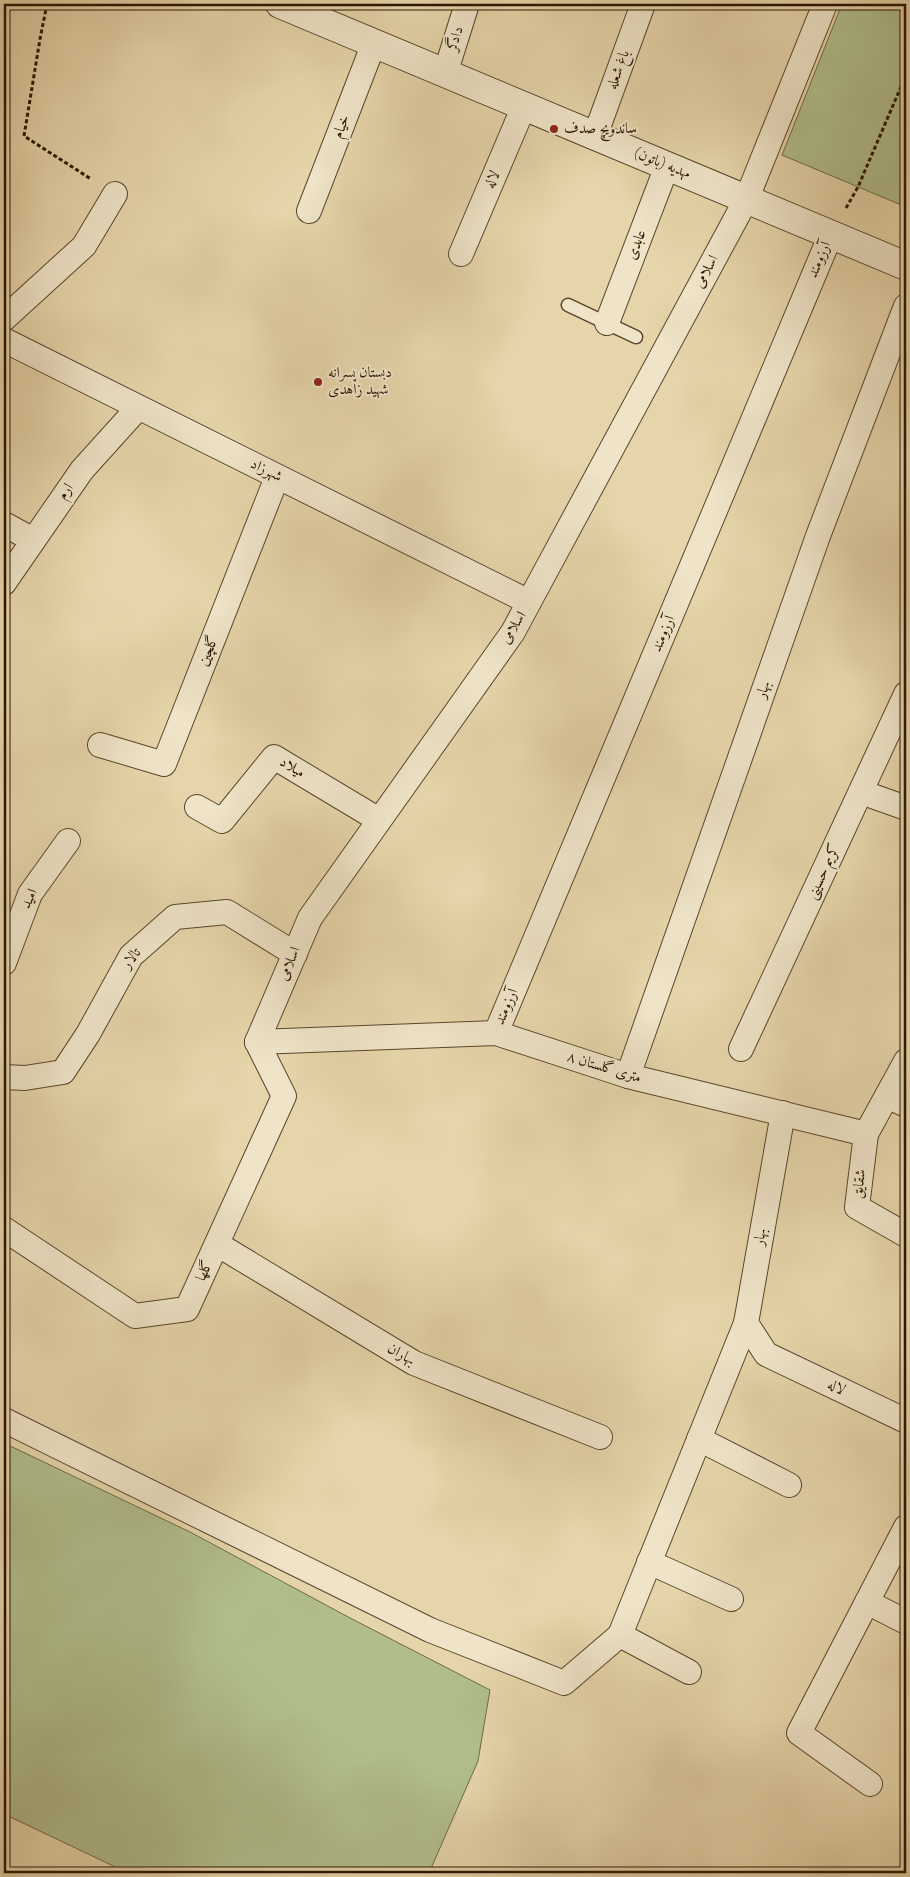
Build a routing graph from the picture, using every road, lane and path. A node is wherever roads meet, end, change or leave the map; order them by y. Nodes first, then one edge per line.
1 (47, 4) edge
2 (467, 4) edge
3 (643, 4) edge
4 (825, 4) edge
5 (292, 6) edge
6 (374, 44) junction
7 (445, 74) junction
8 (906, 75) edge
9 (524, 106) junction
10 (595, 136) junction
11 (667, 166) junction
12 (858, 187) dead end
13 (115, 194) joint
14 (748, 198) junction
15 (309, 211) dead end
16 (831, 234) junction
17 (461, 254) dead end
18 (906, 266) edge
19 (568, 304) dead end
20 (906, 306) edge
21 (4, 319) edge
22 (607, 323) junction
23 (636, 337) dead end
24 (4, 340) edge
25 (138, 408) junction
26 (278, 477) junction
27 (4, 524) edge
28 (33, 540) junction
29 (4, 583) edge
30 (529, 602) junction
31 (906, 694) edge
32 (100, 745) dead end
33 (861, 792) junction
34 (197, 807) dead end
35 (906, 808) edge
36 (379, 820) junction
37 (68, 841) dead end
38 (295, 954) junction
39 (4, 963) edge
40 (496, 1034) junction
41 (257, 1042) junction
42 (741, 1049) dead end
43 (906, 1061) edge
44 (628, 1076) junction
45 (4, 1077) edge
46 (897, 1100) edge
47 (784, 1113) junction
48 (866, 1134) junction
49 (4, 1229) edge
50 (906, 1234) edge
51 (217, 1244) junction
52 (746, 1324) junction
53 (4, 1420) edge
54 (906, 1421) edge
55 (600, 1437) dead end
56 (699, 1439) junction
57 (789, 1485) dead end
58 (906, 1527) edge
59 (649, 1562) junction
60 (731, 1599) dead end
61 (867, 1602) junction
62 (906, 1622) edge
63 (620, 1635) junction
64 (689, 1672) dead end
65 (870, 1784) dead end

1 - 13 path
2 - 7 street, دادگر
3 - 10 street, باغ شعله
4 - 14 street, اسلامی
5 - 6 street, مهدیه (باتون)
6 - 7 street, مهدیه (باتون)
6 - 15 street, خیام
7 - 9 street, مهدیه (باتون)
8 - 12 path
9 - 10 street, مهدیه (باتون)
9 - 17 street, لاله
10 - 11 street, مهدیه (باتون)
11 - 14 street, مهدیه (باتون)
11 - 22 street, عابدی
13 - 21 street
14 - 16 street, مهدیه (باتون)
14 - 30 street, اسلامی
16 - 18 street, مهدیه (باتون)
16 - 40 street, آرزومند
19 - 22 lane
20 - 44 street, بهار
22 - 23 lane
24 - 25 street, شهرزاد
25 - 26 street, شهرزاد
25 - 28 street, ارم
26 - 30 street, شهرزاد
26 - 32 street, گلچین
27 - 28 street
28 - 29 street, ارم
30 - 36 street, اسلامی
31 - 33 street, کریم حسینی
33 - 35 street
33 - 42 street, کریم حسینی
34 - 36 street, میلاد
36 - 38 street, اسلامی
37 - 39 street, امید
38 - 41 street, اسلامی
38 - 45 street, تالار
40 - 41 street, ۸ متری گلستان
40 - 44 street, ۸ متری گلستان
41 - 51 street, گلها
43 - 46 street
44 - 47 street, ۸ متری گلستان
46 - 48 street
47 - 48 street, ۸ متری گلستان
47 - 52 street, بهار
48 - 50 street, شقایق
49 - 51 street, گلها
51 - 55 street, بهاران
52 - 54 street, لاله
52 - 56 street, بهار
53 - 63 street
56 - 57 street
56 - 59 street, بهار
58 - 61 street
59 - 60 street
59 - 63 street, بهار
61 - 62 street
61 - 65 street
63 - 64 street

